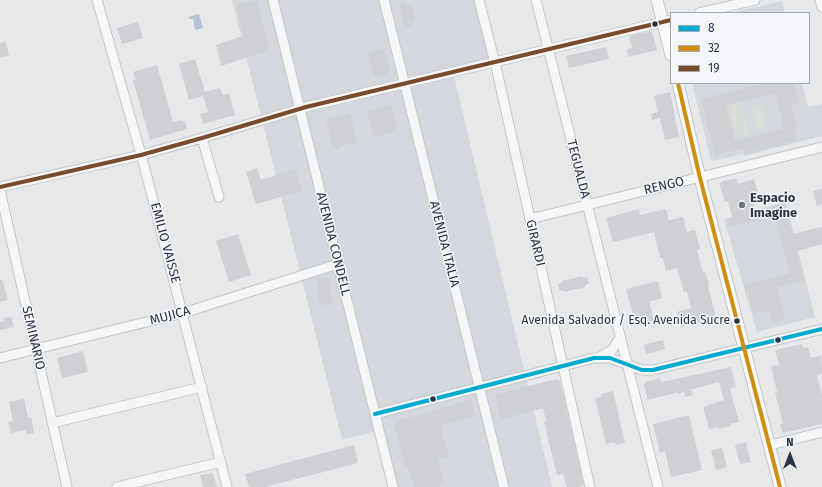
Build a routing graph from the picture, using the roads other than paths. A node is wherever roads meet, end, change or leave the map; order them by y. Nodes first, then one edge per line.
1 (97, 0) edge
2 (273, 0) edge
3 (384, 0) edge
4 (479, 0) edge
5 (536, 0) edge
6 (658, 0) edge
7 (755, 0) edge
8 (820, 0) edge
9 (822, 7) edge
10 (703, 12) edge
11 (667, 20) edge
12 (670, 46) edge
13 (548, 49) junction
14 (494, 62) junction
15 (404, 84) junction
16 (678, 84) edge
17 (299, 108) junction
18 (202, 138) junction
19 (822, 147) edge
20 (141, 154) junction
21 (700, 178) junction
22 (0, 188) edge
23 (219, 197) dead end
24 (586, 204) junction
25 (530, 218) junction
26 (338, 264) junction
27 (184, 313) junction
28 (822, 329) edge
29 (620, 338) junction
30 (745, 348) junction
31 (36, 350) junction
32 (600, 357) junction
33 (0, 358) edge
34 (626, 364) junction
35 (563, 365) junction
36 (479, 386) junction
37 (202, 387) junction
38 (375, 414) junction
39 (52, 424) junction
40 (822, 432) edge
41 (770, 445) junction
42 (221, 462) junction
43 (67, 487) edge
44 (117, 487) edge
45 (227, 487) edge
46 (394, 487) edge
47 (504, 487) edge
48 (590, 487) edge
49 (658, 487) edge
50 (780, 487) edge

1 - 20 street, EMILIO VAISSE
2 - 17 street, AVENIDA CONDELL
3 - 15 street, AVENIDA ITALIA
4 - 14 street, GIRARDI
5 - 13 street, TEGUALDA
6 - 11 main road
7 - 10 street
8 - 9 street
11 - 12 main road
11 - 13 street
13 - 14 street
13 - 24 street, TEGUALDA
14 - 15 street
14 - 25 street, GIRARDI
15 - 17 street
15 - 36 street, AVENIDA ITALIA
16 - 21 main road
17 - 18 street
17 - 26 street, AVENIDA CONDELL
18 - 20 street
18 - 23 street
19 - 21 street, RENGO
20 - 22 street
20 - 27 street, EMILIO VAISSE
21 - 24 street, RENGO
21 - 30 main road
22 - 31 street, SEMINARIO
24 - 25 street, RENGO
24 - 29 street, TEGUALDA
25 - 35 street, GIRARDI
26 - 27 street, MUJICA
26 - 38 street, AVENIDA CONDELL
27 - 31 street, MUJICA
27 - 37 street, EMILIO VAISSE
28 - 30 street
29 - 32 street
29 - 34 street, TEGUALDA
30 - 34 street
30 - 41 main road
31 - 33 street, MUJICA
31 - 39 street, SEMINARIO
32 - 34 street
32 - 35 street
34 - 49 street, TEGUALDA
35 - 36 street
35 - 48 street, GIRARDI
36 - 38 street
36 - 47 street, AVENIDA ITALIA
37 - 39 street
37 - 42 street, EMILIO VAISSE
38 - 46 street, AVENIDA CONDELL
39 - 43 street, SEMINARIO
40 - 41 street
41 - 50 main road
42 - 44 street
42 - 45 street, EMILIO VAISSE

